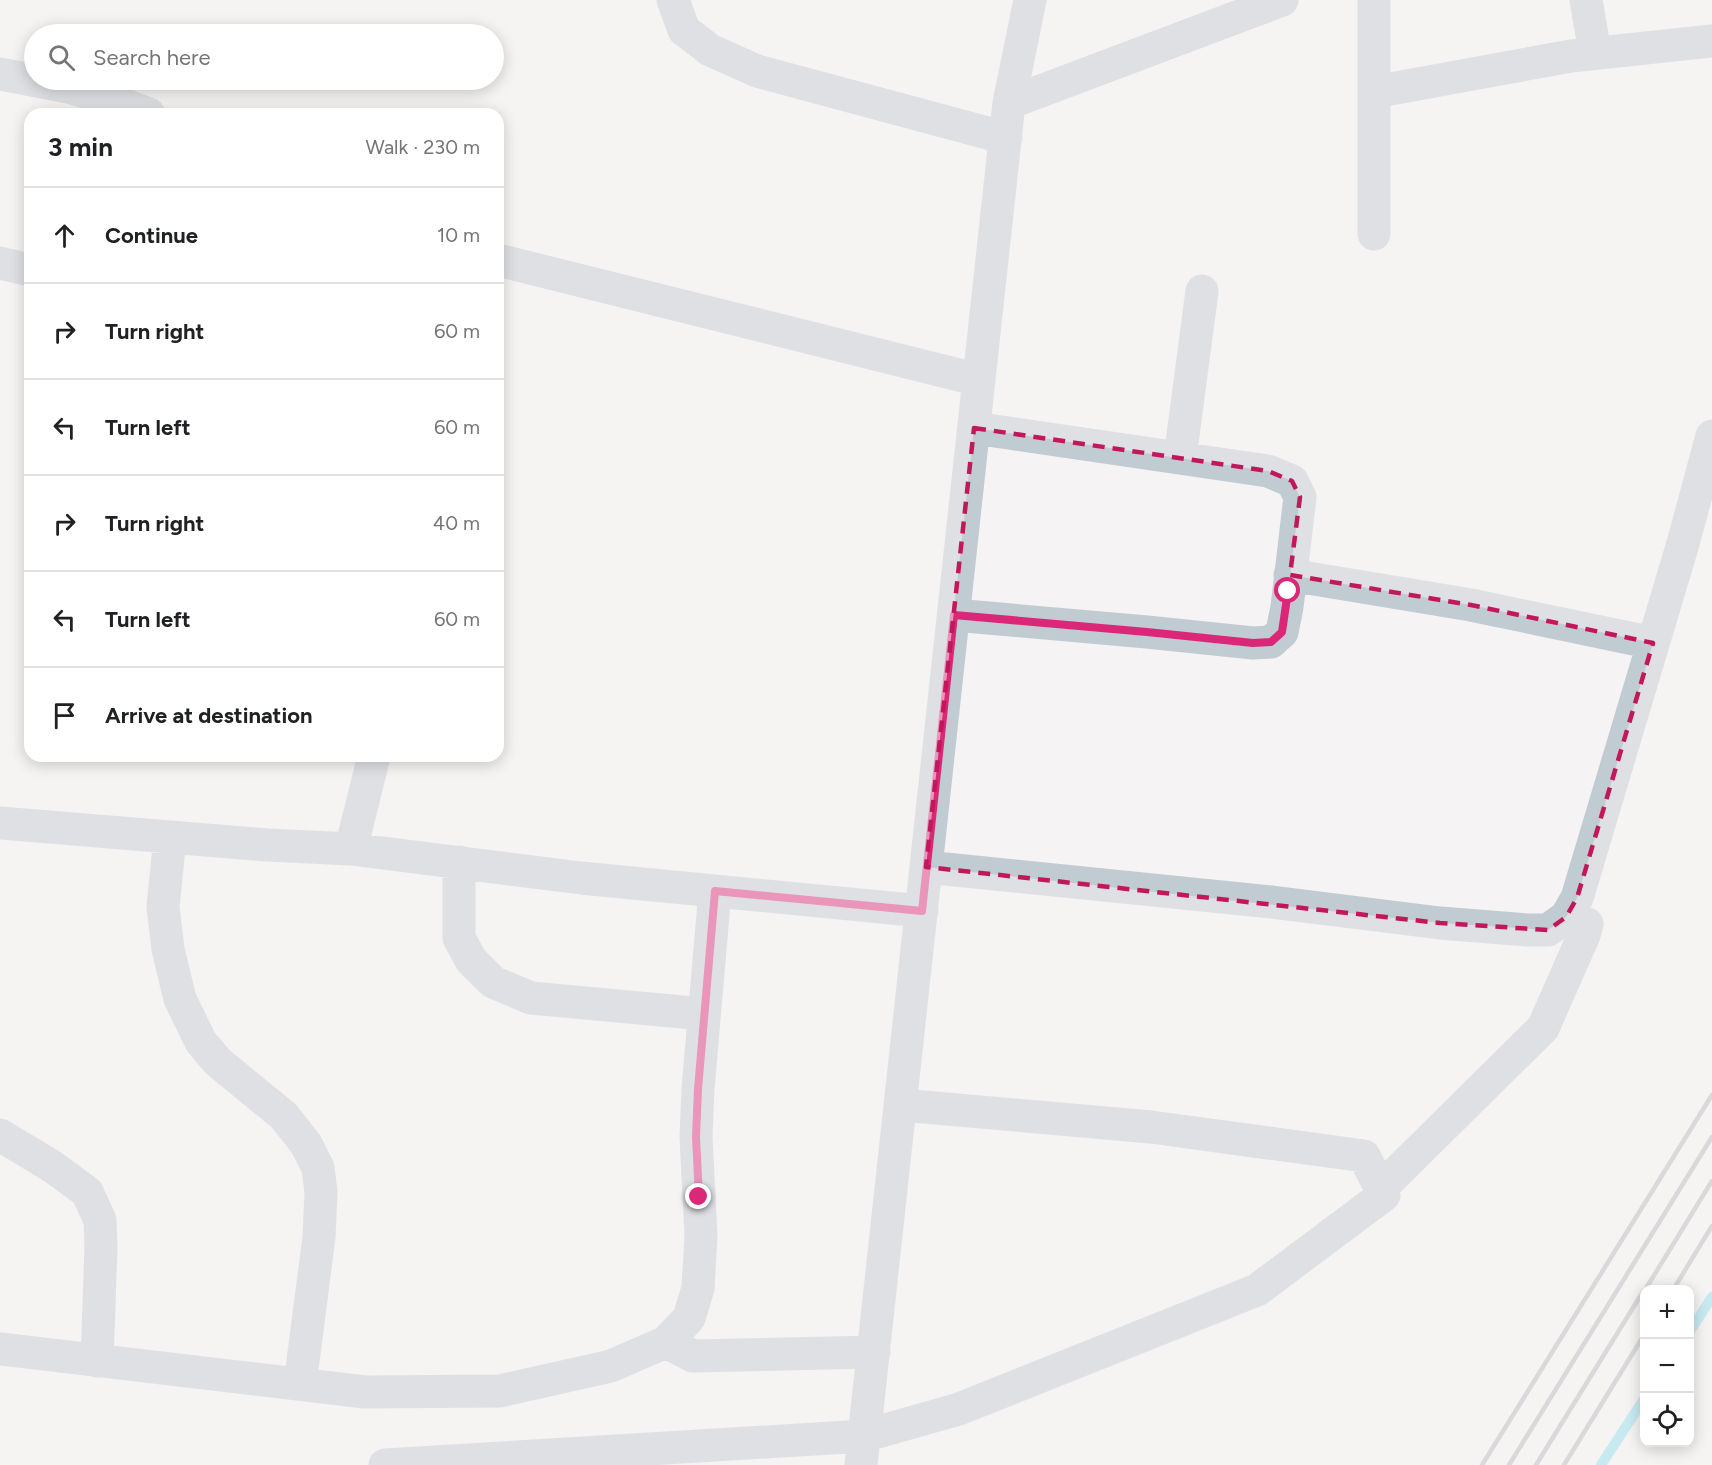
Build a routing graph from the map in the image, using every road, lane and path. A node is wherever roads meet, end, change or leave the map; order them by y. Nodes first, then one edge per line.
1 (673, 0) edge
2 (1030, 0) edge
3 (1282, 0) edge
4 (1374, 0) edge
5 (1586, 0) edge
6 (1712, 40) edge
7 (1595, 53) junction
8 (0, 74) edge
9 (24, 79) edge
10 (78, 90) edge
11 (1374, 92) junction
12 (1009, 103) junction
13 (133, 108) edge
14 (1006, 138) junction
15 (1374, 234) dead end
16 (504, 261) edge
17 (0, 263) edge
18 (24, 269) edge
19 (1202, 291) dead end
20 (979, 380) junction
21 (974, 428) junction
22 (1712, 436) edge
23 (1180, 458) junction
24 (1290, 575) junction
25 (954, 615) junction
26 (1653, 643) junction
27 (373, 762) edge
28 (0, 823) edge
29 (170, 837) junction
30 (351, 849) junction
31 (459, 862) junction
32 (926, 867) junction
33 (715, 891) junction
34 (922, 911) junction
35 (1587, 924) dead end
36 (704, 1014) junction
37 (901, 1104) junction
38 (0, 1135) edge
39 (1380, 1189) junction
40 (666, 1342) junction
41 (0, 1349) edge
42 (874, 1352) junction
43 (97, 1360) junction
44 (300, 1384) junction
45 (863, 1450) edge
46 (385, 1465) edge

1 - 14 street
2 - 12 street
3 - 12 street
4 - 11 street
5 - 7 street
6 - 7 street
7 - 11 street
8 - 9 street
10 - 13 street
11 - 15 street
12 - 14 street
14 - 20 street
16 - 20 street
17 - 18 street
19 - 23 street
20 - 21 street
21 - 23 street
21 - 25 street
22 - 26 street
23 - 24 street
24 - 25 street
24 - 26 street
25 - 32 street
26 - 32 street
27 - 30 street
28 - 29 street
29 - 30 street
29 - 44 street
30 - 31 street
31 - 33 street
31 - 36 street
32 - 34 street
33 - 34 street
33 - 36 street
34 - 37 street
35 - 39 street
36 - 40 street
37 - 39 street
37 - 42 street
38 - 43 street
39 - 45 street
40 - 42 street
40 - 44 street
41 - 43 street
42 - 45 street
43 - 44 street
45 - 46 street

